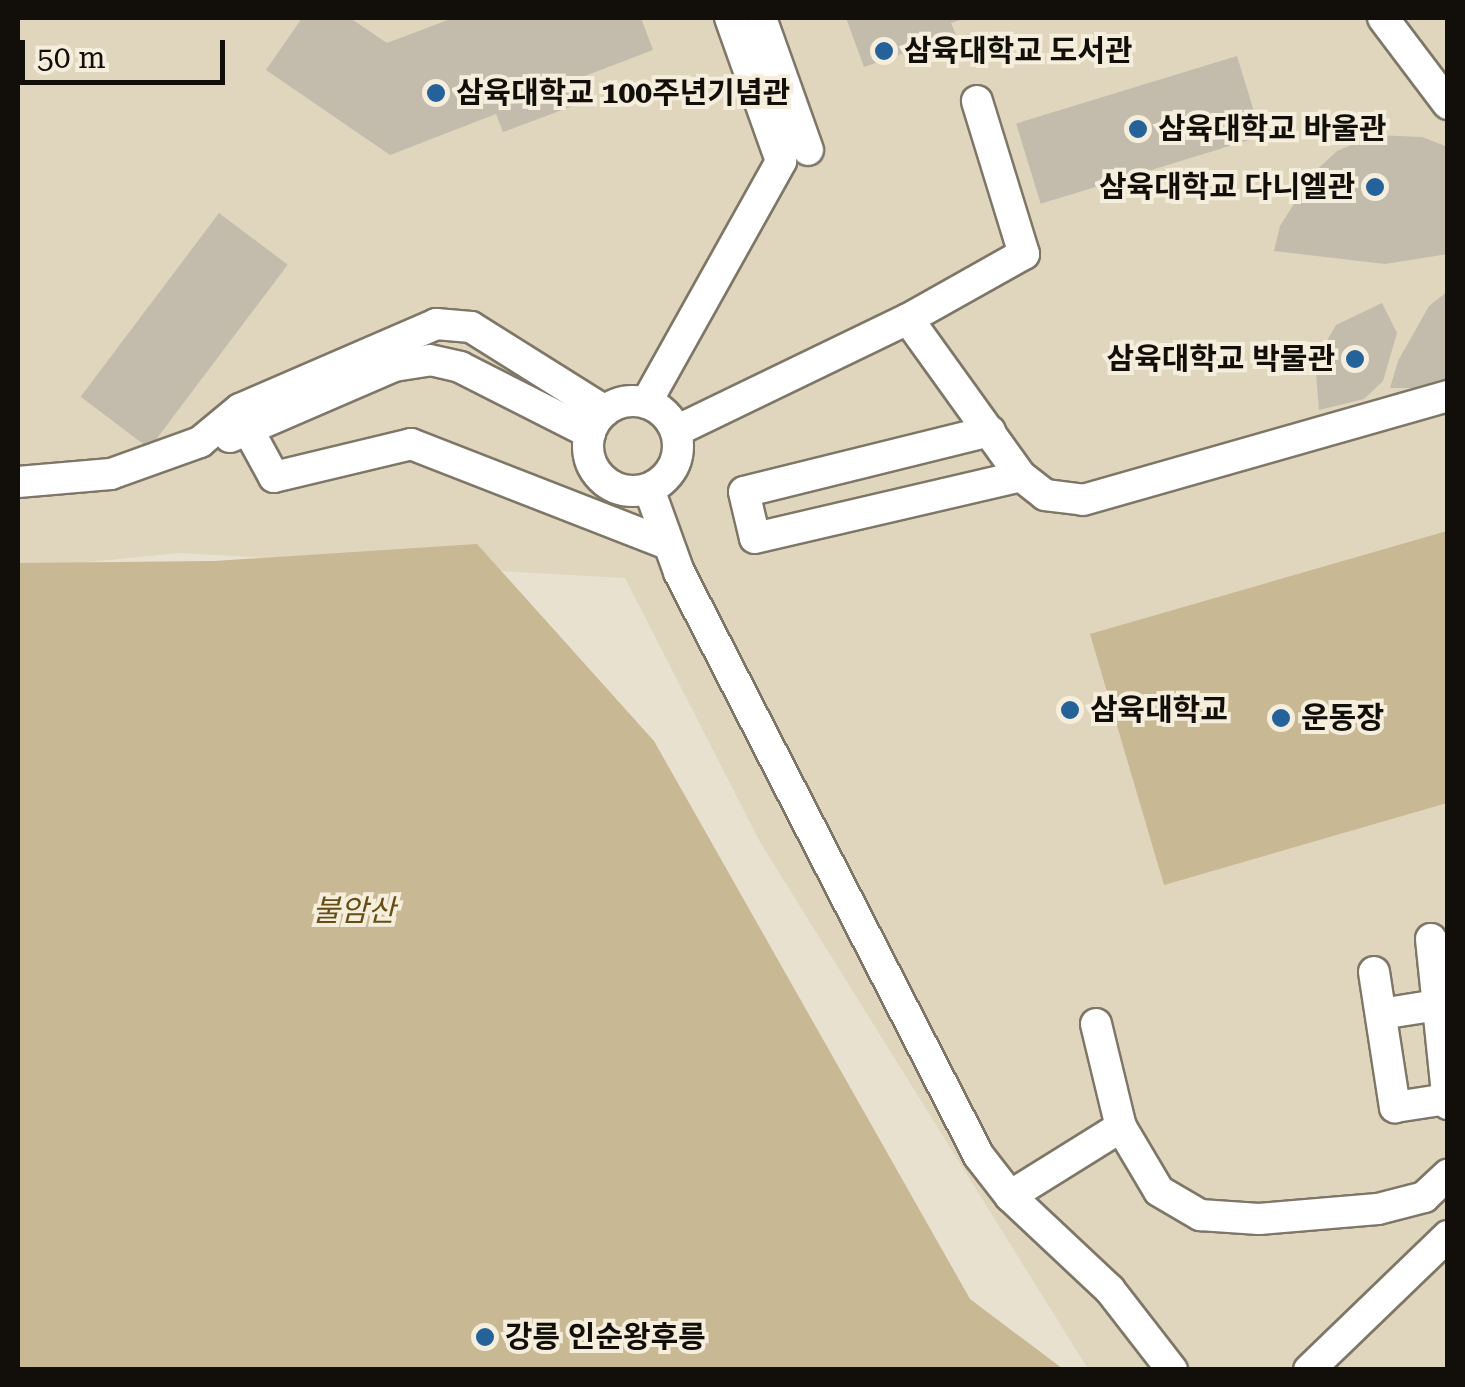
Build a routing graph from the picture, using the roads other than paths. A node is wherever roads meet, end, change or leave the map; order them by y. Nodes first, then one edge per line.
1 (730, 18) edge
2 (761, 18) edge
3 (1383, 18) edge
4 (977, 101) dead end
5 (1448, 104) edge
6 (795, 156) junction
7 (908, 319) junction
8 (1448, 396) edge
9 (646, 403) junction
10 (598, 422) junction
11 (676, 431) junction
12 (990, 431) junction
13 (250, 433) junction
14 (200, 442) junction
15 (1021, 476) junction
16 (18, 482) edge
17 (649, 489) junction
18 (668, 544) junction
19 (1438, 959) edge
20 (1374, 972) dead end
21 (1381, 1014) junction
22 (1442, 1023) edge
23 (1096, 1024) dead end
24 (1447, 1092) edge
25 (1122, 1127) junction
26 (1448, 1175) edge
27 (1010, 1196) junction
28 (1448, 1236) edge
29 (1172, 1370) edge
30 (1309, 1370) edge

1 - 6 street
2 - 6 street
3 - 5 street
4 - 7 street
6 - 9 street
7 - 11 street
7 - 12 street
8 - 15 street
9 - 10 street
9 - 11 street
10 - 13 street
10 - 14 street
10 - 17 street
11 - 17 street
12 - 15 street
12 - 15 street
13 - 14 street
13 - 18 street
14 - 16 street
17 - 18 street
18 - 27 street
19 - 22 street
20 - 21 street
21 - 22 street
21 - 24 street
22 - 24 street
23 - 25 street
25 - 26 street
25 - 27 street
27 - 29 street
28 - 30 street

